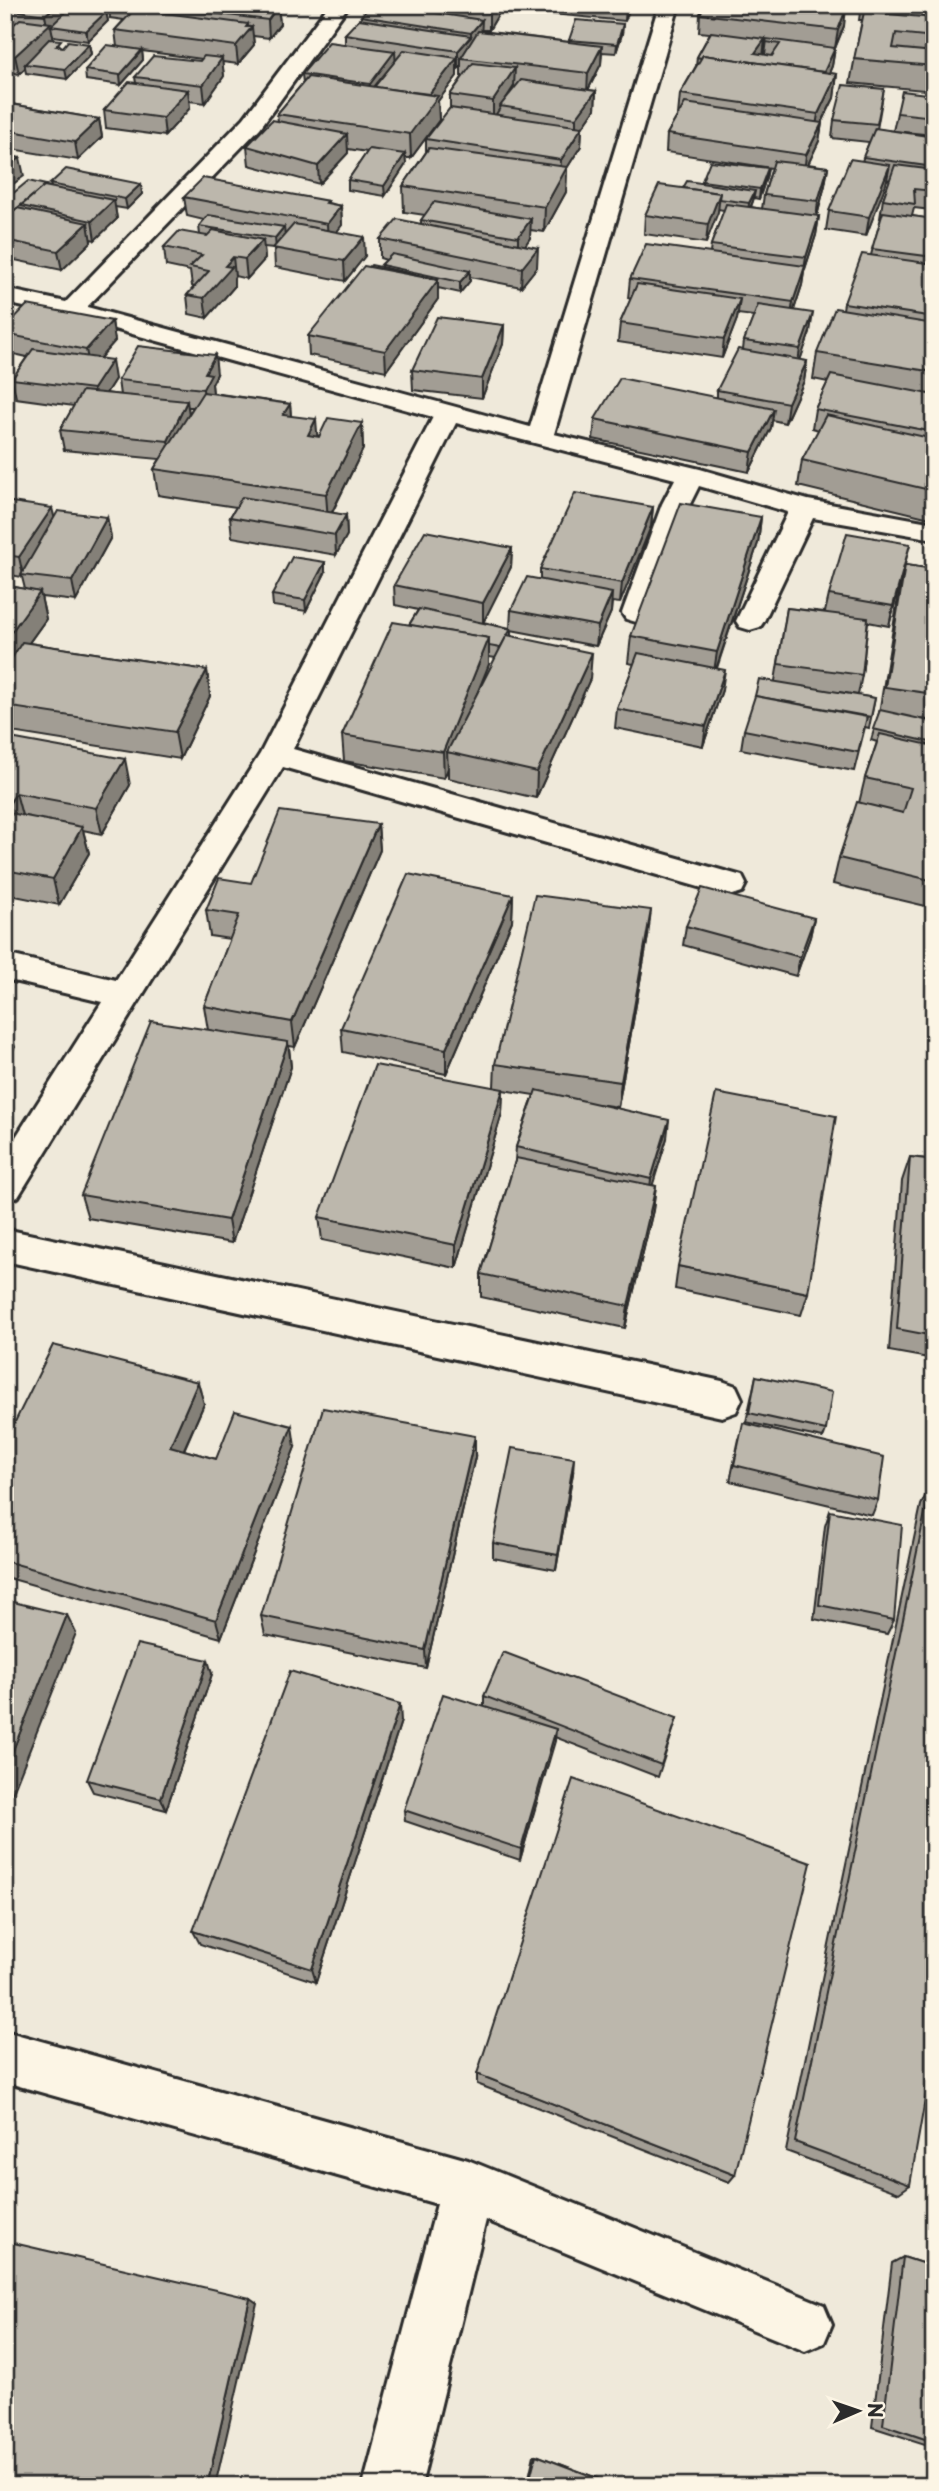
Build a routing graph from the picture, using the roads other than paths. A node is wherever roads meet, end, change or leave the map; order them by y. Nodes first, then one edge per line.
1 (339, 5) edge
2 (669, 5) edge
3 (5, 296) edge
4 (71, 310) junction
5 (448, 413) junction
6 (540, 439) junction
7 (691, 475) junction
8 (804, 508) junction
9 (934, 531) edge
10 (636, 613) edge
11 (750, 621) dead end
12 (275, 754) junction
13 (730, 884) dead end
14 (5, 966) edge
15 (124, 994) junction
16 (5, 1186) edge
17 (5, 1245) edge
18 (722, 1399) dead end
19 (5, 2056) edge
20 (468, 2186) junction
21 (805, 2324) dead end
22 (392, 2486) edge

1 - 4 street
2 - 6 street
3 - 4 street
4 - 5 street
5 - 6 street
5 - 12 street
6 - 7 street
7 - 8 street
7 - 10 street
8 - 9 street
8 - 11 street
12 - 13 street
12 - 15 street
14 - 15 street
15 - 16 street
17 - 18 street
19 - 20 street
20 - 21 street
20 - 22 street

